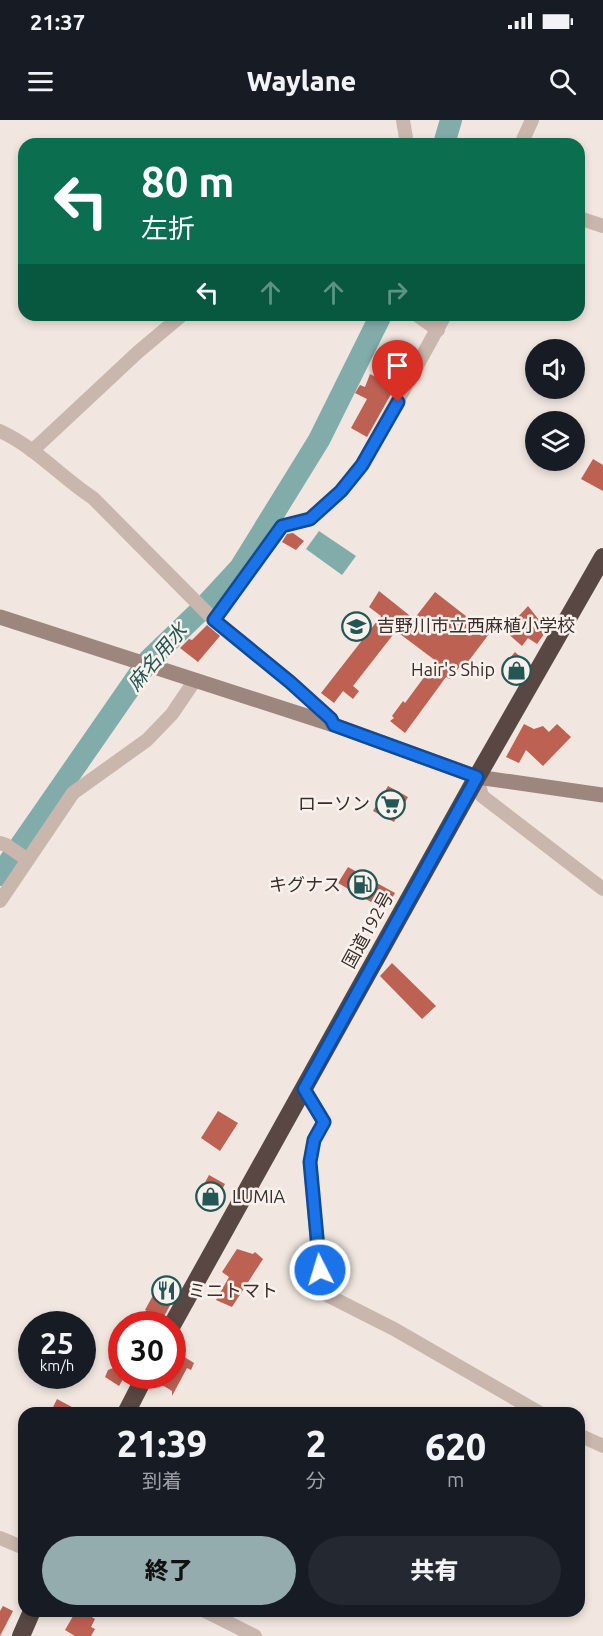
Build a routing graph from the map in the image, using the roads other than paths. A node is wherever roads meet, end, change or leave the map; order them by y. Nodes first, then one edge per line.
1 (403, 120) edge
2 (532, 120) edge
3 (406, 138) edge
4 (524, 138) edge
5 (585, 220) edge
6 (603, 226) edge
7 (175, 321) edge
8 (425, 321) edge
9 (442, 321) edge
10 (438, 330) junction
11 (0, 431) edge
12 (32, 451) junction
13 (603, 557) edge
14 (0, 617) edge
15 (212, 618) junction
16 (195, 680) junction
17 (334, 725) junction
18 (477, 777) junction
19 (603, 795) edge
20 (3, 844) edge
21 (28, 860) junction
22 (603, 889) edge
23 (0, 900) edge
24 (304, 1089) junction
25 (180, 1311) edge
26 (138, 1389) edge
27 (129, 1407) edge
28 (530, 1407) edge
29 (585, 1438) edge
30 (603, 1446) edge
31 (0, 1538) edge
32 (18, 1546) edge
33 (29, 1617) edge
34 (217, 1617) edge
35 (21, 1636) edge
36 (255, 1636) edge

1 - 3 street
2 - 4 street
5 - 6 street
7 - 12 street
8 - 10 street
9 - 10 street
10 - 15 street
11 - 12 street
12 - 15 street
13 - 18 highway, 国道192号
14 - 16 main road
15 - 17 street
16 - 17 main road
16 - 21 street
17 - 18 main road
18 - 19 main road
18 - 22 street
18 - 24 highway, 国道192号
20 - 21 street
21 - 23 street
24 - 25 highway, 国道192号
24 - 28 street
26 - 27 highway
29 - 30 street
31 - 32 street
33 - 35 highway
34 - 36 street

